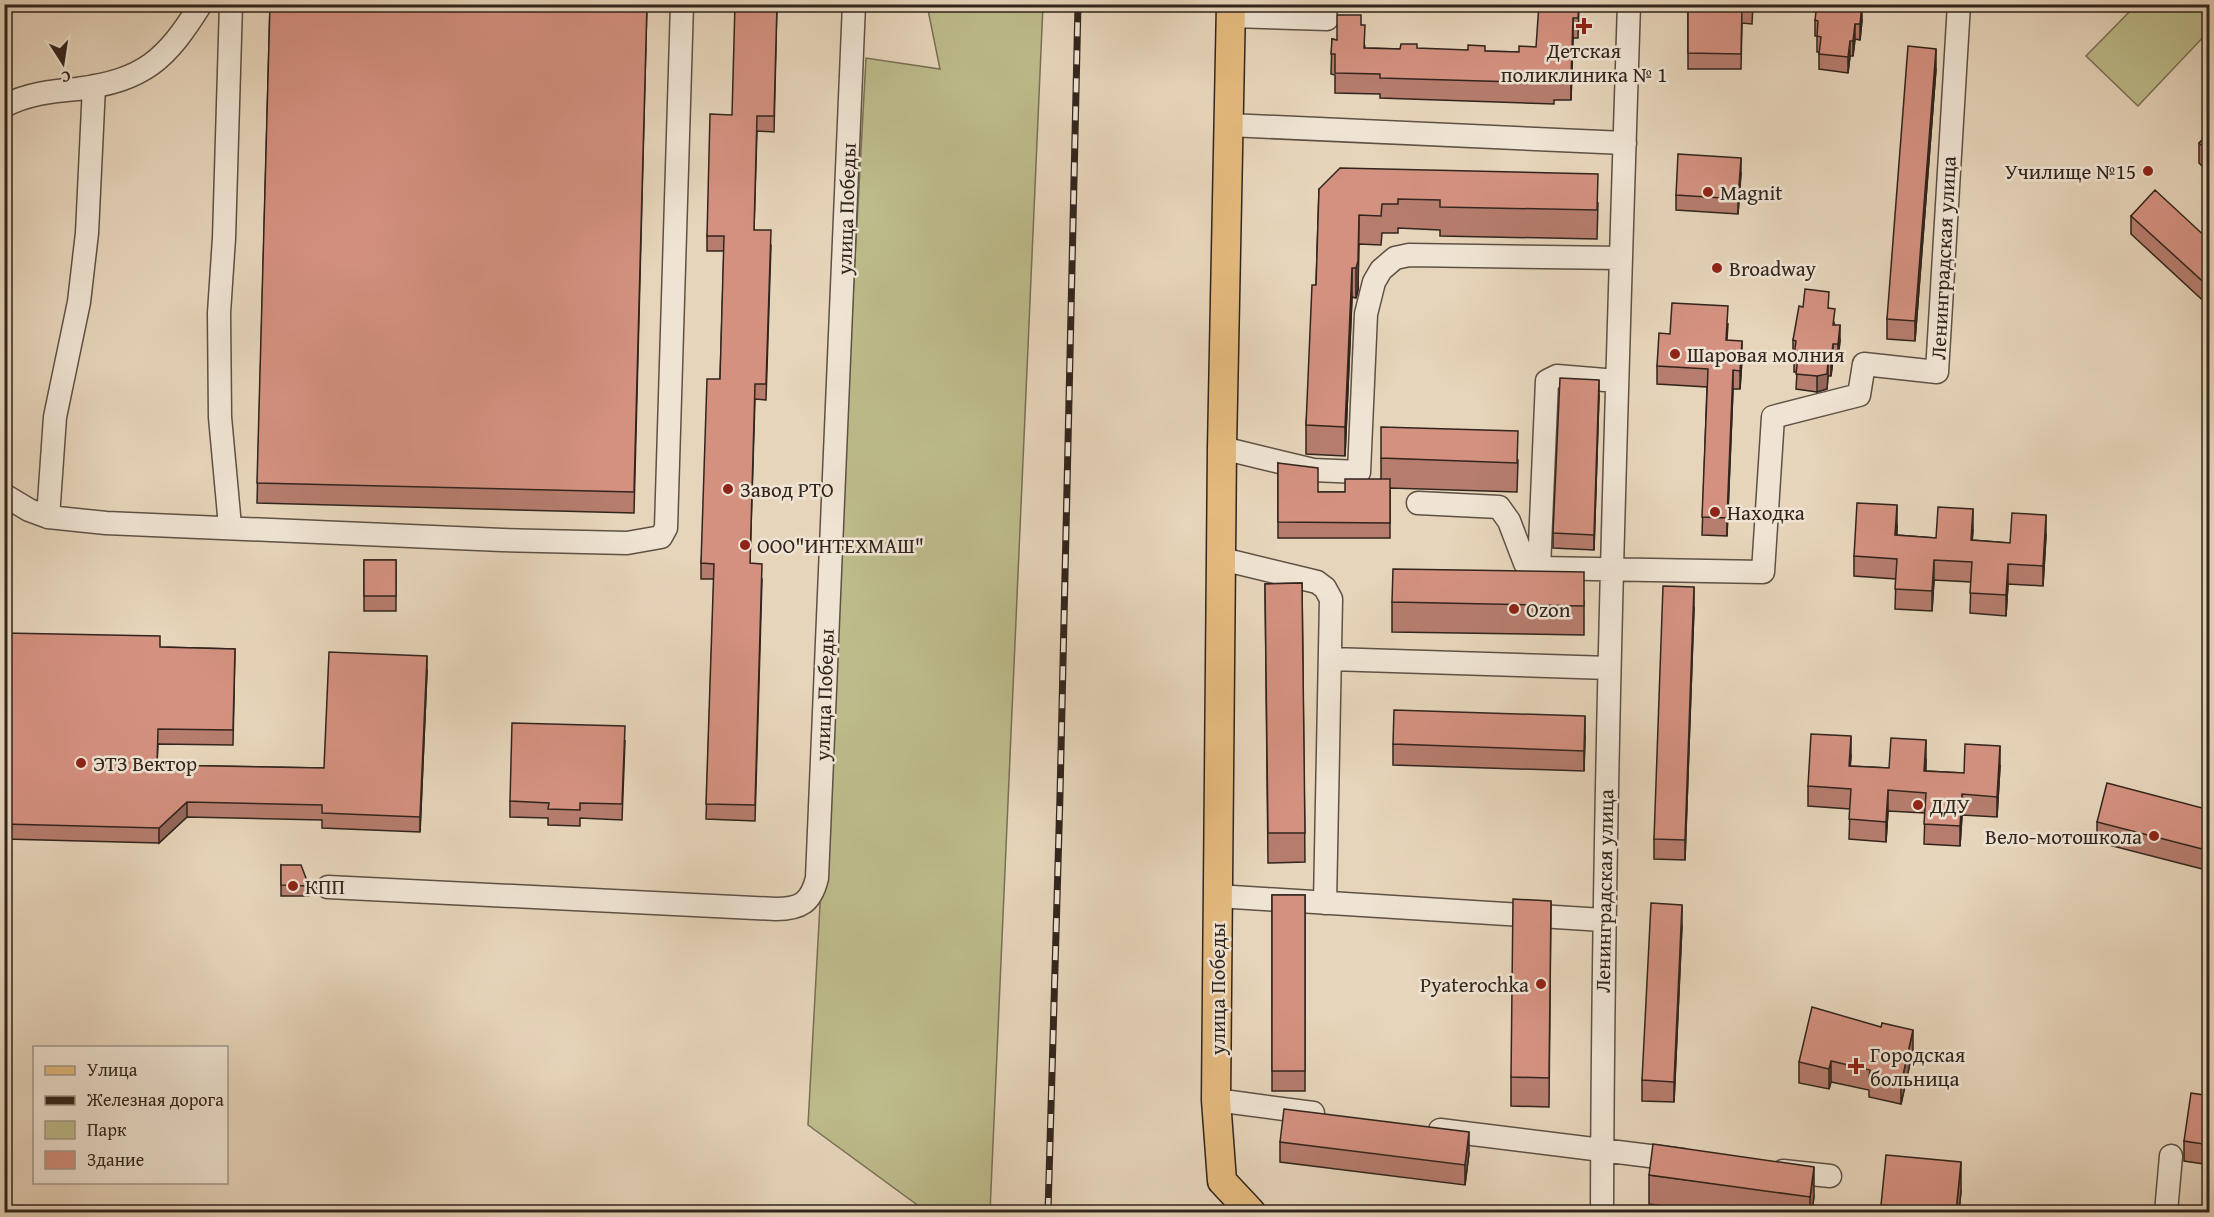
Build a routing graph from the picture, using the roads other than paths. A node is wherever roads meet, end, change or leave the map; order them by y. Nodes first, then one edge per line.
1 (201, 4) edge
2 (231, 4) edge
3 (682, 4) edge
4 (854, 4) edge
5 (1629, 4) edge
6 (1959, 4) edge
7 (1231, 10) edge
8 (1327, 19) dead end
9 (94, 87) junction
10 (4, 106) edge
11 (1229, 125) junction
12 (1625, 143) junction
13 (1621, 258) junction
14 (1617, 381) junction
15 (1222, 448) junction
16 (4, 495) edge
17 (1418, 503) dead end
18 (48, 517) junction
19 (230, 526) junction
20 (1222, 559) junction
21 (1539, 568) junction
22 (1611, 570) junction
23 (1332, 659) junction
24 (1609, 668) junction
25 (328, 887) dead end
26 (1217, 896) junction
27 (1325, 903) junction
28 (1603, 920) junction
29 (1216, 1100) junction
30 (1333, 1116) edge
31 (1415, 1126) edge
32 (1602, 1151) junction
33 (2171, 1156) dead end
34 (1705, 1162) edge
35 (1762, 1169) edge
36 (1830, 1176) dead end
37 (1251, 1212) edge
38 (1602, 1212) edge
39 (2166, 1212) edge

1 - 9 street
2 - 19 street
3 - 19 street
4 - 25 street, улица Победы
5 - 12 street, Ленинградская улица
6 - 22 street, Ленинградская улица
7 - 8 street
7 - 11 main road, улица Победы
9 - 10 street
9 - 18 street
11 - 12 street
11 - 15 main road, улица Победы
12 - 13 street, Ленинградская улица
13 - 14 street, Ленинградская улица
13 - 15 street
14 - 21 street
14 - 22 street, Ленинградская улица
15 - 20 main road, улица Победы
16 - 18 street
17 - 21 street
18 - 19 street
20 - 23 street
20 - 26 main road, улица Победы
21 - 22 street
22 - 24 street, Ленинградская улица
23 - 24 street
23 - 27 street
24 - 28 street, Ленинградская улица
26 - 27 street
26 - 29 main road, улица Победы
27 - 28 street
28 - 32 street, Ленинградская улица
29 - 30 street
29 - 37 main road, улица Победы
31 - 32 street
32 - 34 street
32 - 38 street, Ленинградская улица
33 - 39 street
35 - 36 street

